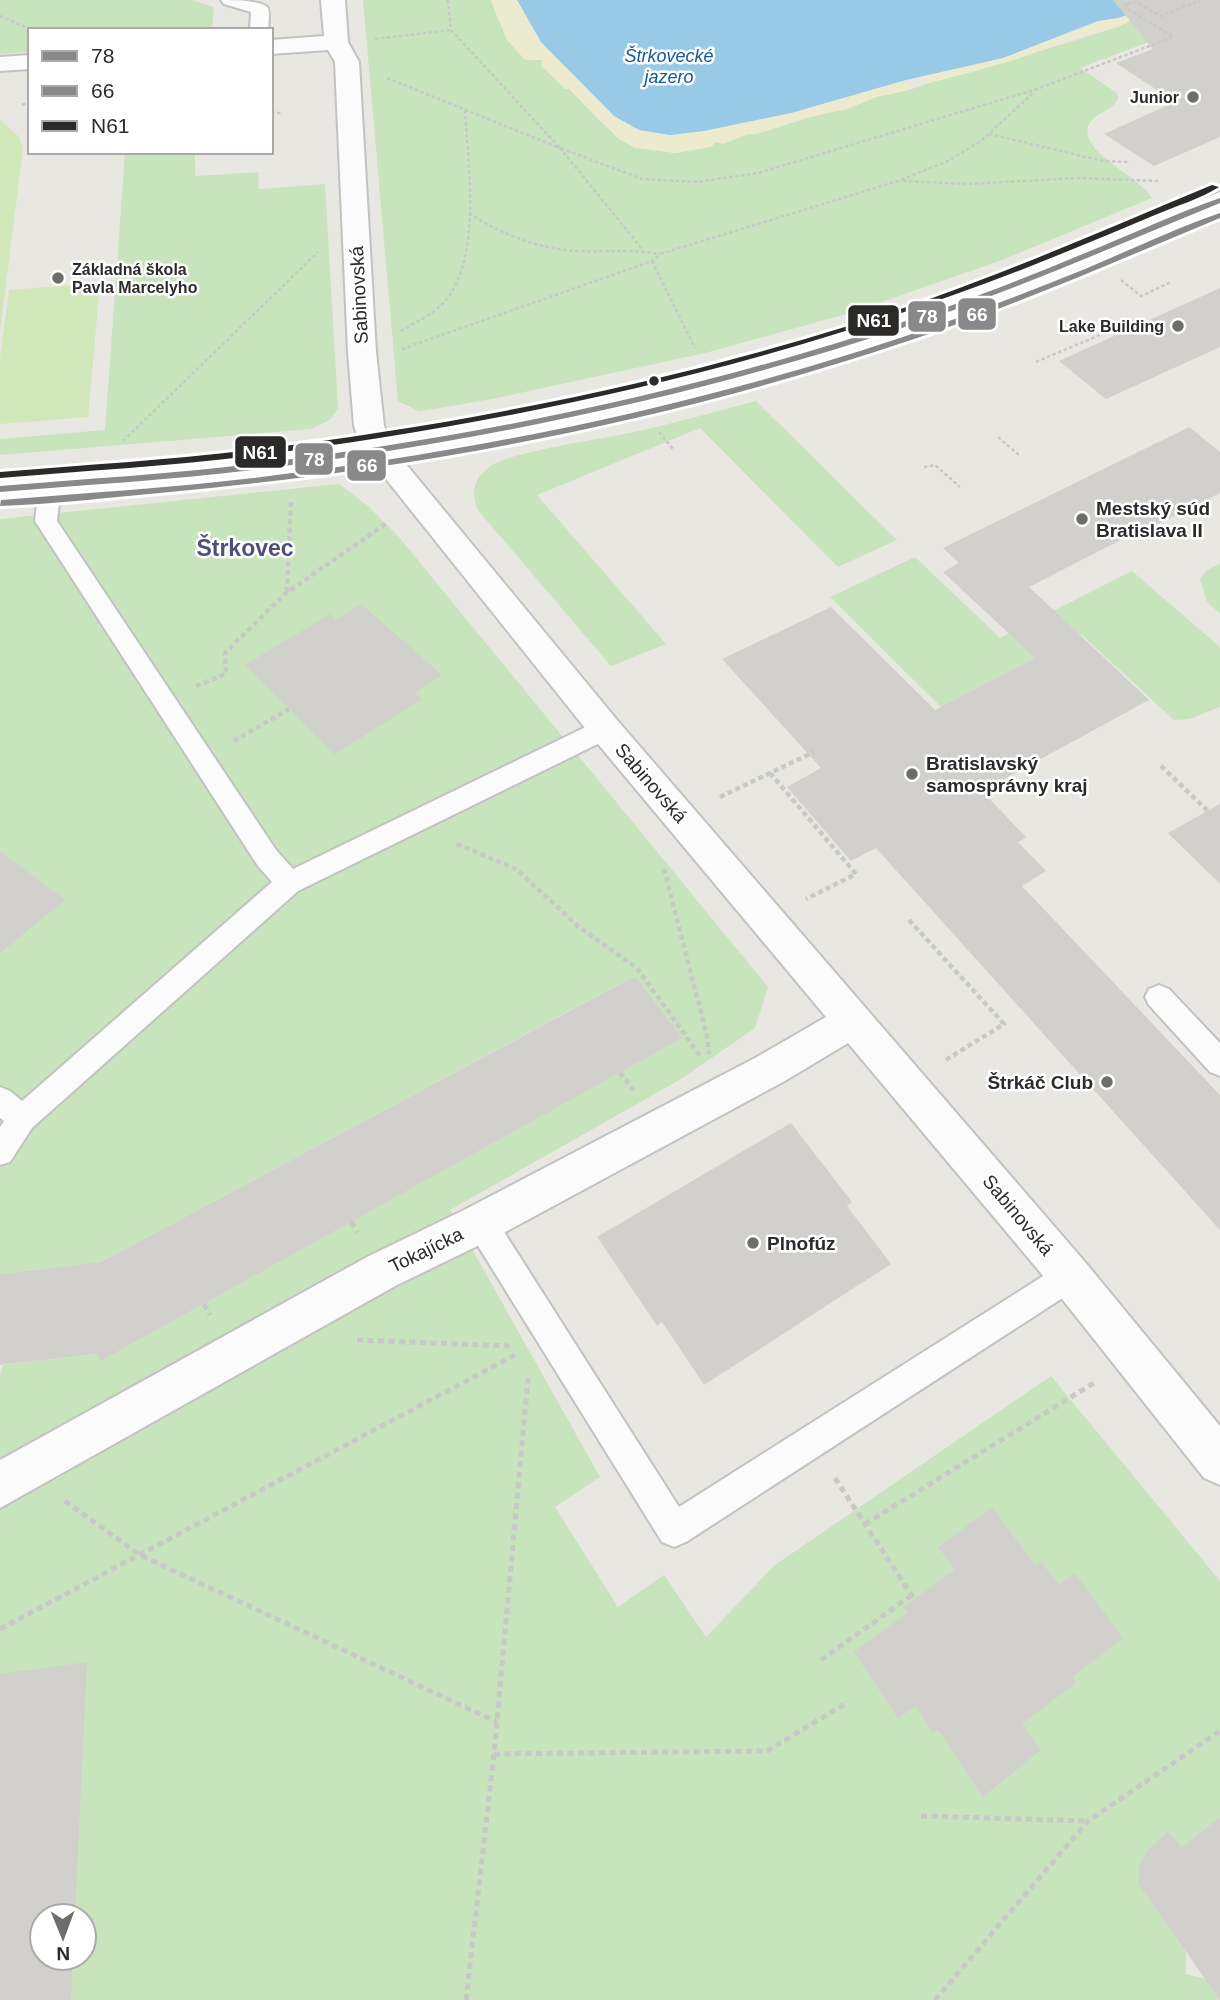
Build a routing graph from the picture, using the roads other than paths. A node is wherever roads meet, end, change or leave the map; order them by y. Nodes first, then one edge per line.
1 (230, 0) edge
2 (333, 0) edge
3 (259, 28) edge
4 (273, 47) edge
5 (341, 52) junction
6 (28, 62) edge
7 (0, 64) edge
8 (1220, 200) edge
9 (377, 449) junction
10 (50, 485) junction
11 (0, 489) edge
12 (605, 729) junction
13 (289, 883) junction
14 (1159, 998) dead end
15 (854, 1020) junction
16 (1220, 1063) edge
17 (0, 1100) edge
18 (22, 1119) junction
19 (0, 1152) edge
20 (481, 1223) junction
21 (1070, 1276) junction
22 (1220, 1462) edge
23 (12, 1479) edge

1 - 3 lane
2 - 5 street, Sabinovská
4 - 5 street
5 - 9 street, Sabinovská
6 - 7 street
8 - 9 street
9 - 10 street
9 - 12 street, Sabinovská
10 - 11 street
10 - 13 lane
12 - 13 lane
12 - 15 street, Sabinovská
13 - 18 lane
14 - 16 lane
15 - 20 street, Tokajícka
15 - 21 street, Sabinovská
17 - 18 lane
18 - 19 lane
20 - 21 lane
20 - 23 street, Tokajícka
21 - 22 street, Sabinovská

